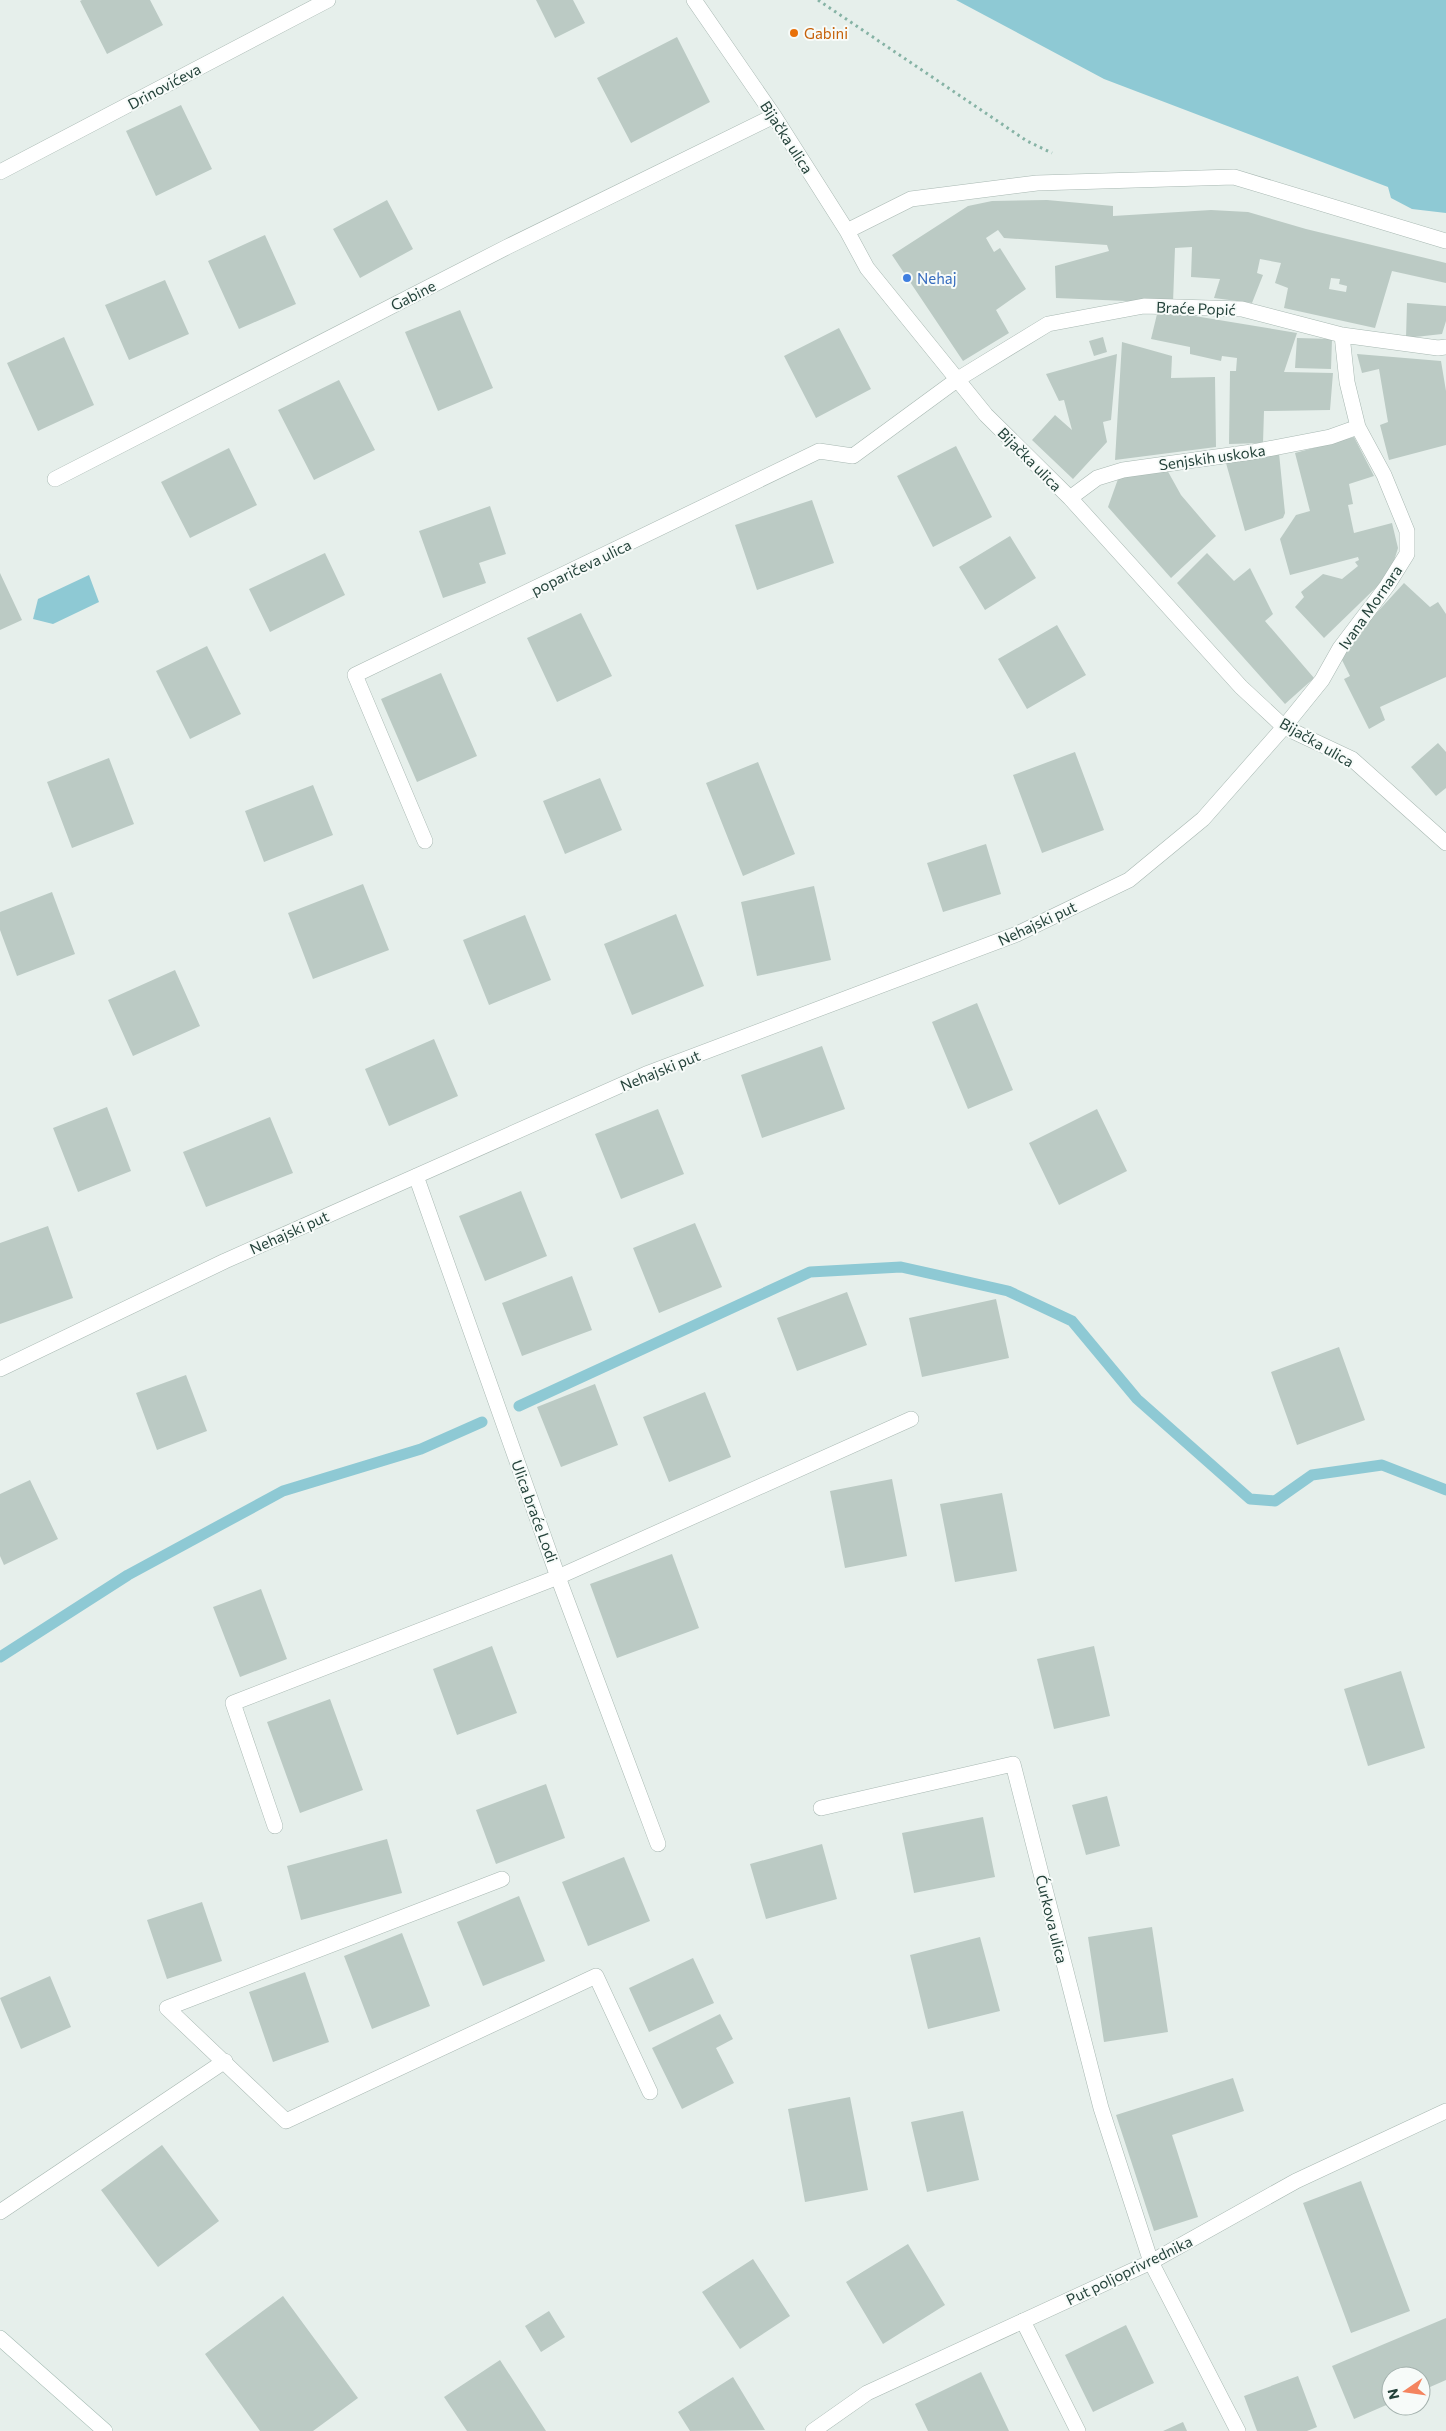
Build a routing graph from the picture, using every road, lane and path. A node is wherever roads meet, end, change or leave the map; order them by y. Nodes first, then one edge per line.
1 (328, 0) edge
2 (694, 0) edge
3 (818, 0) edge
4 (774, 116) junction
5 (1054, 154) dead end
6 (0, 172) edge
7 (846, 231) junction
8 (1446, 241) edge
9 (1342, 335) junction
10 (1446, 347) edge
11 (958, 379) junction
12 (1358, 427) junction
13 (55, 479) dead end
14 (1070, 498) junction
15 (1284, 727) junction
16 (425, 841) dead end
17 (1446, 843) edge
18 (416, 1176) junction
19 (0, 1369) edge
20 (911, 1419) dead end
21 (558, 1577) junction
22 (821, 1808) dead end
23 (276, 1826) dead end
24 (658, 1844) dead end
25 (502, 1879) dead end
26 (225, 2061) junction
27 (650, 2092) dead end
28 (1446, 2111) edge
29 (0, 2212) edge
30 (1151, 2262) junction
31 (1023, 2321) junction
32 (0, 2338) edge
33 (105, 2431) edge
34 (813, 2431) edge
35 (1078, 2431) edge
36 (1238, 2431) edge

1 - 6 street, Drinovićeva
2 - 4 street, Bijačka ulica
3 - 5 path
4 - 7 street, Bijačka ulica
4 - 13 street, Gabine
7 - 8 street
7 - 11 street, Bijačka ulica
9 - 10 street, Braće Popić
9 - 11 street, Braće Popić
9 - 12 street, Ivana Mornara
11 - 14 street, Bijačka ulica
11 - 16 street, poparičeva ulica
12 - 14 street, Senjskih uskoka
12 - 15 street, Ivana Mornara
14 - 15 street, Bijačka ulica
15 - 17 street, Bijačka ulica
15 - 18 street, Nehajski put
18 - 19 street, Nehajski put
18 - 21 street, Ulica braće Lodi
20 - 21 street
21 - 23 street
21 - 24 street, Ulica braće Lodi
22 - 30 street, Ćurkova ulica
25 - 26 street
26 - 27 street
26 - 29 street
28 - 30 street, Put poljoprivrednika
30 - 31 street, Put poljoprivrednika
30 - 36 street
31 - 34 street, Put poljoprivrednika
31 - 35 street
32 - 33 street

